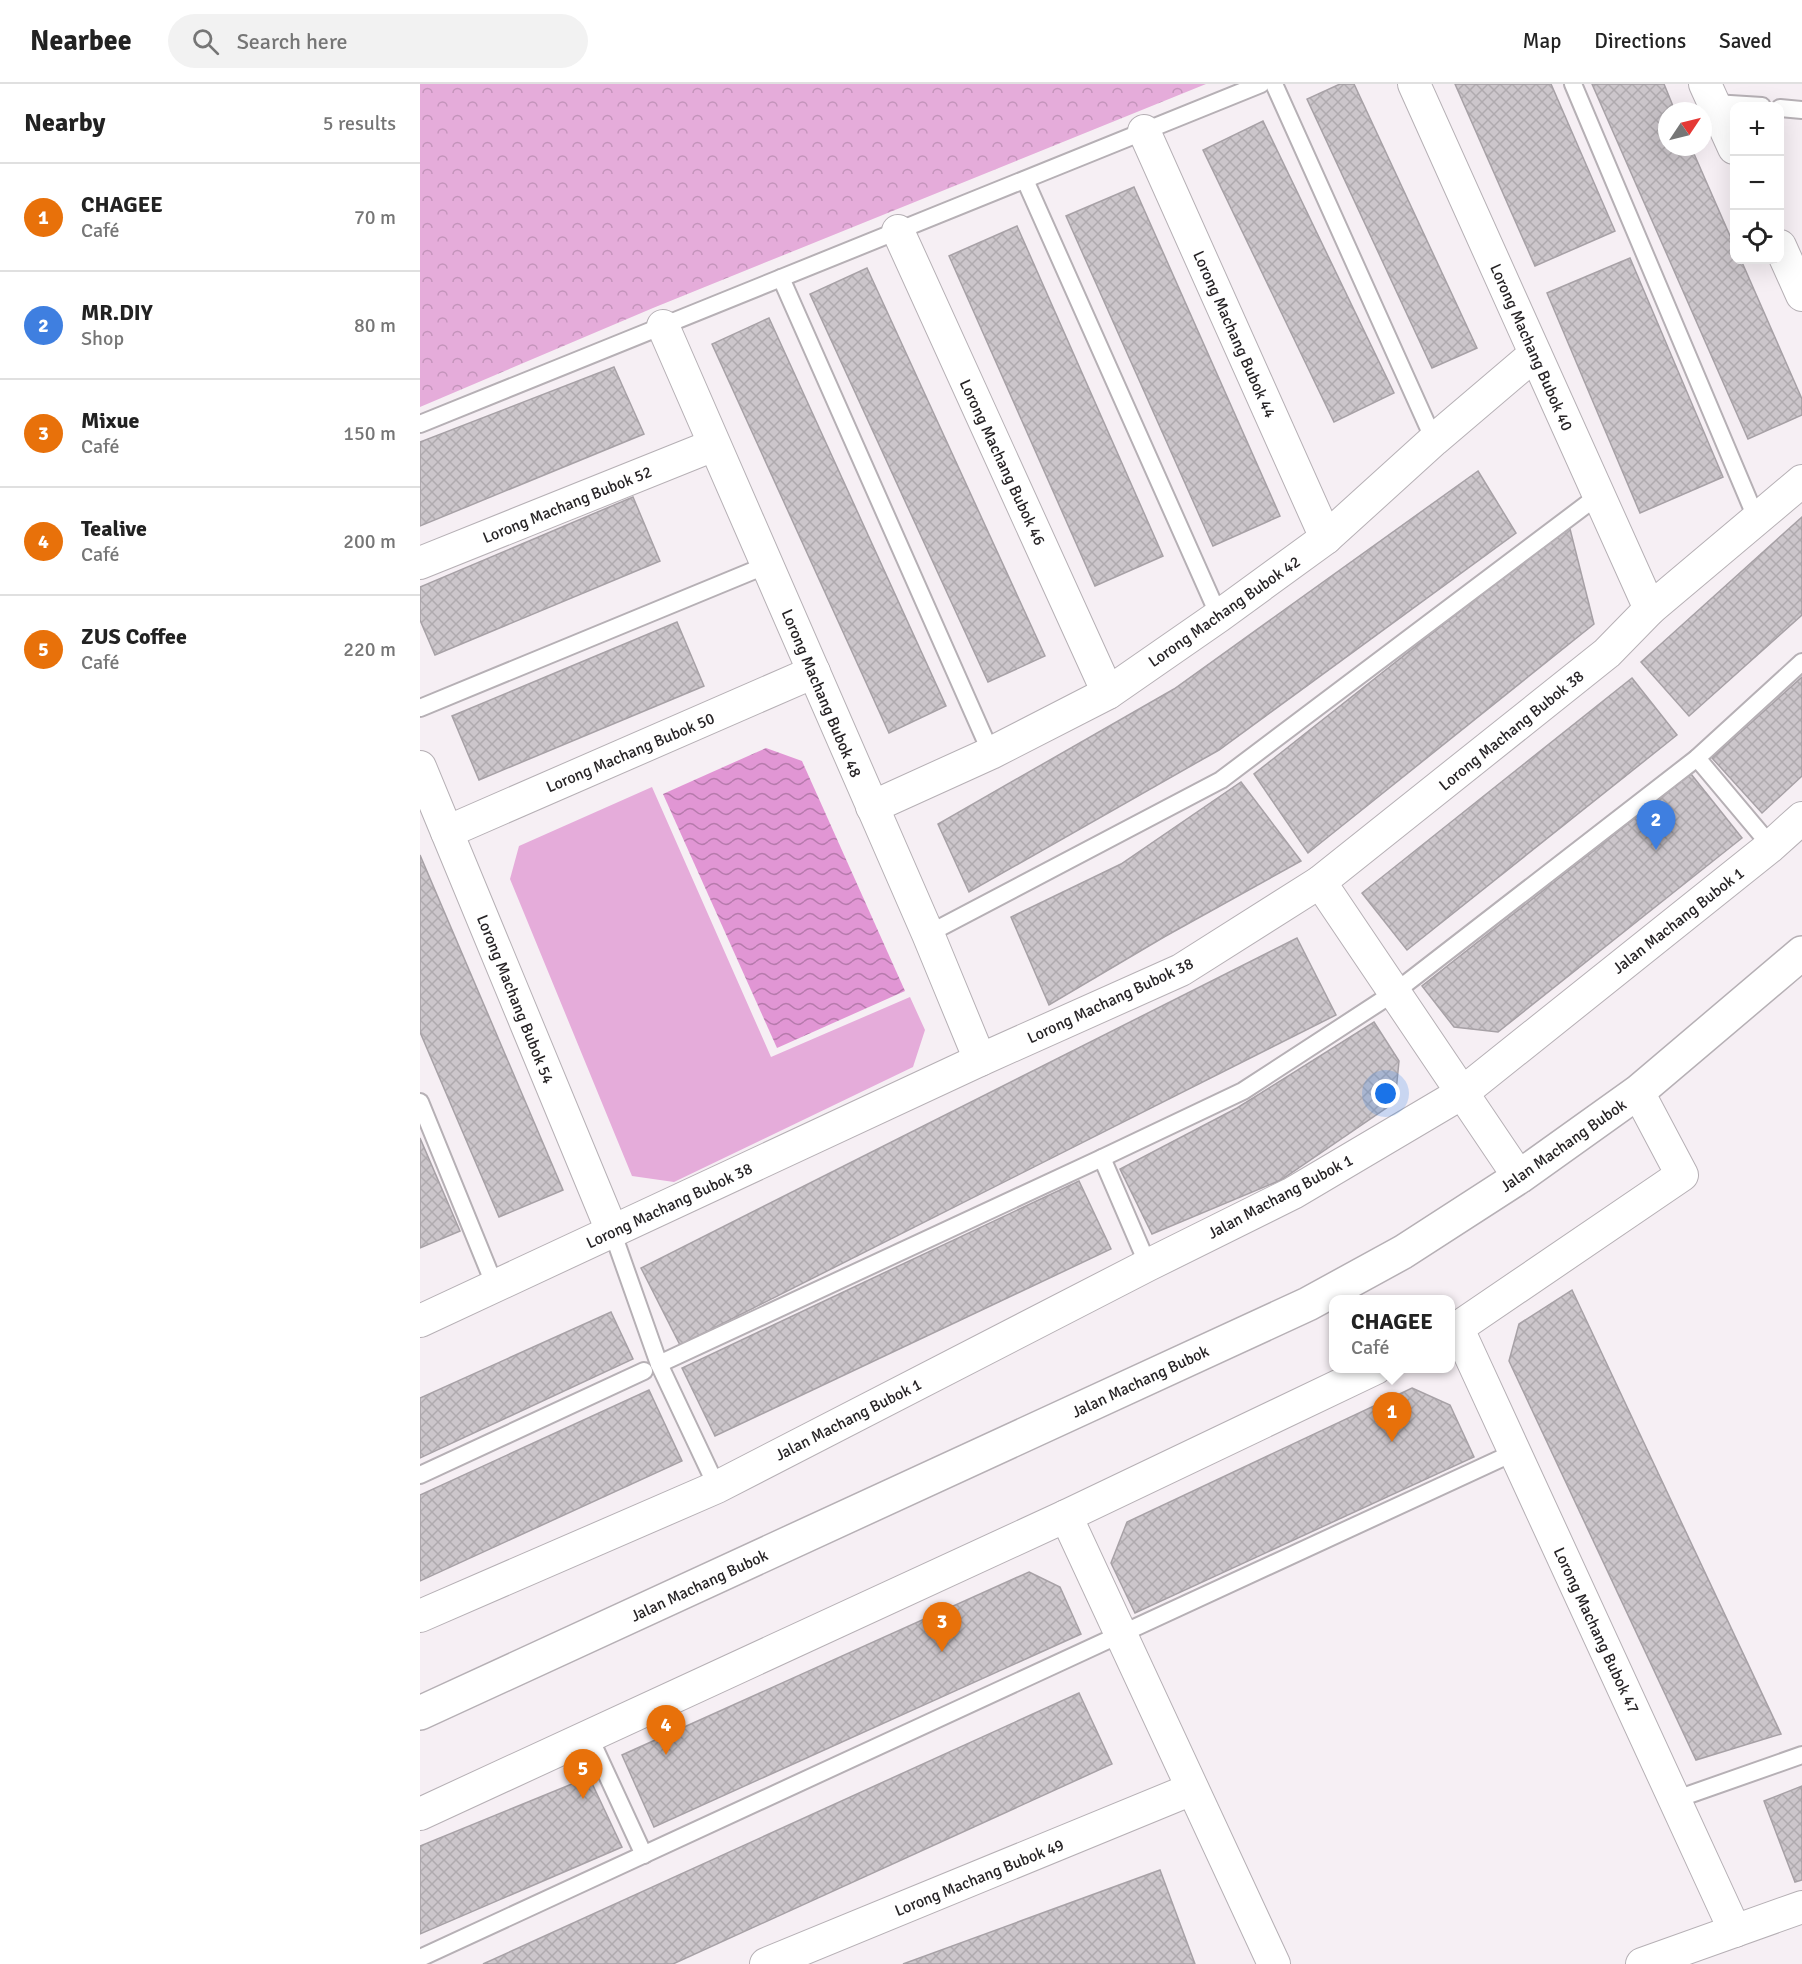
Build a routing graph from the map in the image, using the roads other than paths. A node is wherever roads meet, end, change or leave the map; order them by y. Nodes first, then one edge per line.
1 (1261, 84) edge
2 (1274, 84) edge
3 (1414, 84) edge
4 (1573, 84) edge
5 (1709, 93) edge
6 (1746, 102) edge
7 (1784, 108) edge
8 (1802, 110) edge
9 (1144, 131) junction
10 (1730, 139) edge
11 (1025, 180) junction
12 (898, 231) junction
13 (1784, 235) edge
14 (1802, 237) edge
15 (1784, 257) edge
16 (781, 278) junction
17 (1802, 295) edge
18 (663, 326) junction
19 (1535, 354) junction
20 (420, 424) edge
21 (1434, 440) junction
22 (714, 445) junction
23 (1802, 481) edge
24 (1599, 495) junction
25 (1757, 520) junction
26 (1326, 538) junction
27 (420, 563) edge
28 (767, 564) junction
29 (1650, 609) junction
30 (1219, 616) junction
31 (1802, 662) edge
32 (814, 672) junction
33 (1108, 693) junction
34 (420, 708) edge
35 (991, 753) junction
36 (1697, 758) junction
37 (420, 766) edge
38 (872, 807) junction
39 (1802, 819) edge
40 (447, 832) junction
41 (1771, 846) junction
42 (1320, 882) junction
43 (928, 934) junction
44 (1802, 953) edge
45 (1395, 992) junction
46 (980, 1060) junction
47 (1638, 1092) junction
48 (1462, 1093) junction
49 (420, 1102) edge
50 (1102, 1158) junction
51 (1520, 1177) junction
52 (612, 1232) junction
53 (1148, 1265) junction
54 (495, 1286) junction
55 (420, 1321) edge
56 (1455, 1330) edge
57 (1455, 1333) edge
58 (651, 1368) junction
59 (1366, 1373) edge
60 (1515, 1452) junction
61 (420, 1475) edge
62 (711, 1490) junction
63 (1066, 1516) junction
64 (420, 1616) edge
65 (1121, 1634) junction
66 (420, 1713) edge
67 (589, 1736) junction
68 (1802, 1755) edge
69 (1192, 1789) junction
70 (1674, 1800) junction
71 (420, 1814) edge
72 (644, 1855) junction
73 (1802, 1907) edge
74 (1735, 1931) junction
75 (420, 1958) edge
76 (766, 1964) edge
77 (1273, 1964) edge
78 (1642, 1964) edge

1 - 9 lane
2 - 21 lane
3 - 19 street, Lorong Machang Bubok 40
4 - 25 lane
5 - 6 lane
5 - 10 street
7 - 8 lane
9 - 11 lane
9 - 26 street, Lorong Machang Bubok 44
11 - 12 lane
11 - 30 lane
12 - 16 lane
12 - 33 street, Lorong Machang Bubok 46
13 - 14 street
15 - 17 street
16 - 18 lane
16 - 35 lane
18 - 20 lane
18 - 22 street, Lorong Machang Bubok 48
19 - 21 street, Lorong Machang Bubok 42
19 - 24 street, Lorong Machang Bubok 40
21 - 26 street, Lorong Machang Bubok 42
22 - 27 street, Lorong Machang Bubok 52
22 - 28 street, Lorong Machang Bubok 48
23 - 25 street, Lorong Machang Bubok 38
24 - 29 street, Lorong Machang Bubok 40
24 - 43 lane
25 - 29 street, Lorong Machang Bubok 38
26 - 30 street, Lorong Machang Bubok 42
28 - 32 street, Lorong Machang Bubok 48
28 - 34 lane
29 - 42 street, Lorong Machang Bubok 38
30 - 33 street, Lorong Machang Bubok 42
31 - 36 lane
32 - 38 street, Lorong Machang Bubok 48
32 - 40 street, Lorong Machang Bubok 50
33 - 35 street, Lorong Machang Bubok 42
35 - 38 street, Lorong Machang Bubok 42
36 - 41 lane
36 - 45 lane
37 - 40 street, Lorong Machang Bubok 54
38 - 43 street, Lorong Machang Bubok 48
39 - 41 street, Jalan Machang Bubok 1
40 - 52 street, Lorong Machang Bubok 54
41 - 48 street, Jalan Machang Bubok 1
42 - 45 street
42 - 46 street, Lorong Machang Bubok 38
43 - 46 street, Lorong Machang Bubok 48
44 - 47 main road, Jalan Machang Bubok
45 - 48 street
45 - 50 lane
46 - 52 street, Lorong Machang Bubok 38
47 - 51 main road, Jalan Machang Bubok
47 - 56 street
48 - 51 street
48 - 53 street, Jalan Machang Bubok 1
49 - 54 lane
50 - 53 lane
50 - 58 lane
51 - 66 main road, Jalan Machang Bubok
52 - 54 street, Lorong Machang Bubok 38
52 - 58 lane
53 - 62 street, Jalan Machang Bubok 1
54 - 55 street, Lorong Machang Bubok 38
57 - 60 street, Lorong Machang Bubok 47
58 - 61 lane
58 - 62 lane
59 - 63 street
60 - 65 lane
60 - 70 street, Lorong Machang Bubok 47
62 - 64 street, Jalan Machang Bubok 1
63 - 65 street
63 - 67 street
65 - 69 street
65 - 72 lane
67 - 71 street
67 - 72 lane
68 - 70 lane
69 - 76 street, Lorong Machang Bubok 49
69 - 77 street
70 - 74 street, Lorong Machang Bubok 47
72 - 75 lane
73 - 74 street
74 - 78 street

